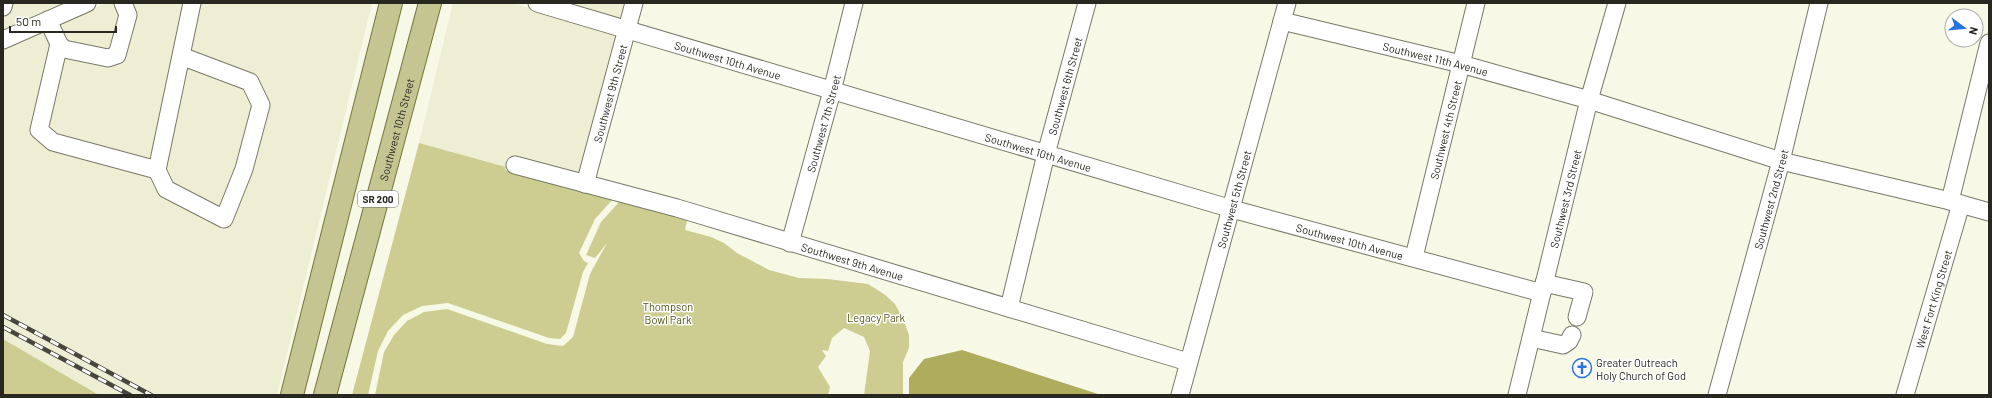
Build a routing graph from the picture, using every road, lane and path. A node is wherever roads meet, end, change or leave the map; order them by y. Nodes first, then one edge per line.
1 (4, 3) edge
2 (87, 3) edge
3 (123, 3) edge
4 (192, 3) edge
5 (392, 3) edge
6 (430, 3) edge
7 (537, 3) edge
8 (634, 3) edge
9 (854, 3) edge
10 (1087, 3) edge
11 (1287, 3) edge
12 (1476, 3) edge
13 (1617, 3) edge
14 (1819, 3) edge
15 (3, 7) edge
16 (48, 20) junction
17 (1282, 21) junction
18 (627, 30) junction
19 (6, 33) edge
20 (1989, 43) edge
21 (59, 44) junction
22 (181, 56) junction
23 (1461, 64) junction
24 (832, 91) junction
25 (1588, 100) junction
26 (1046, 154) junction
27 (1781, 161) junction
28 (515, 165) dead end
29 (157, 170) junction
30 (585, 184) junction
31 (1956, 202) junction
32 (1232, 209) junction
33 (1989, 212) edge
34 (790, 243) junction
35 (1414, 258) junction
36 (1543, 288) junction
37 (1009, 308) junction
38 (1577, 317) dead end
39 (1572, 335) dead end
40 (1531, 338) junction
41 (1188, 362) junction
42 (292, 395) edge
43 (325, 395) edge
44 (1180, 395) edge
45 (1516, 395) edge
46 (1717, 395) edge
47 (1905, 395) edge

1 - 15 street
2 - 16 street
3 - 21 street
4 - 22 street
5 - 42 main road, SR 200
6 - 43 main road, Southwest 10th Street / SR 200
7 - 18 street, Southwest 10th Avenue
8 - 18 street, Southwest 9th Street
9 - 24 street, Southwest 7th Street
10 - 26 street, Southwest 6th Street
11 - 17 street, Southwest 5th Street
12 - 23 street, Southwest 4th Street
13 - 25 street, Southwest 3rd Street
14 - 27 street, Southwest 2nd Street
16 - 19 street
16 - 21 street
17 - 23 street, Southwest 11th Avenue
17 - 32 street, Southwest 5th Street
18 - 24 street, Southwest 10th Avenue
18 - 30 street, Southwest 9th Street
20 - 31 street, West Fort King Street
21 - 29 street
22 - 29 street
22 - 29 street
23 - 25 street, Southwest 11th Avenue
23 - 35 street, Southwest 4th Street
24 - 26 street, Southwest 10th Avenue
24 - 34 street, Southwest 7th Street
25 - 27 street, Southwest 11th Avenue
25 - 36 street, Southwest 3rd Street
26 - 32 street, Southwest 10th Avenue
26 - 37 street, Southwest 6th Street
27 - 31 street, Southwest 11th Avenue
27 - 46 street, Southwest 2nd Street
28 - 30 street, Southwest 9th Avenue
30 - 34 street, Southwest 9th Avenue
31 - 33 street, Southwest 11th Avenue
31 - 47 street, West Fort King Street
32 - 35 street, Southwest 10th Avenue
32 - 41 street, Southwest 5th Street
34 - 37 street, Southwest 9th Avenue
35 - 36 street, Southwest 10th Avenue
36 - 38 street, Southwest 10th Avenue
36 - 40 street, Southwest 3rd Street
37 - 41 street, Southwest 9th Avenue
39 - 40 street
40 - 45 street, Southwest 3rd Street
41 - 44 street, Southwest 5th Street

